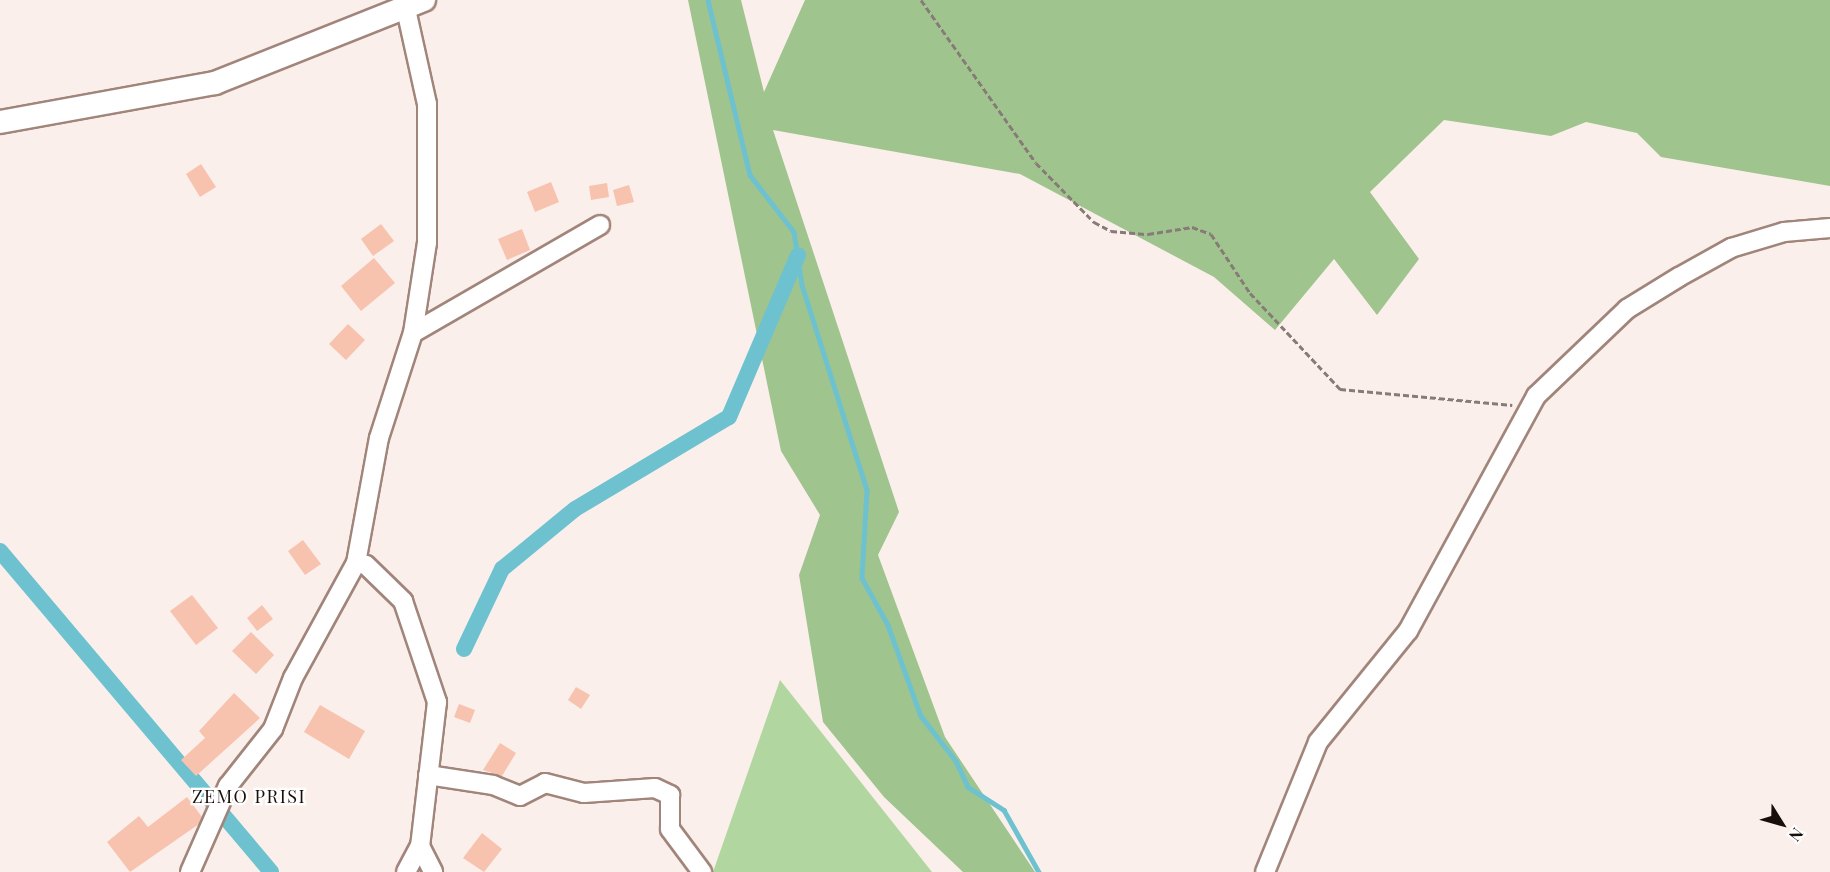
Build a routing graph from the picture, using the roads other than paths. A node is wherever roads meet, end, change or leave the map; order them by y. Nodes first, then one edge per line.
1 (412, 3) edge
2 (0, 122) edge
3 (600, 225) dead end
4 (1830, 228) edge
5 (413, 333) junction
6 (356, 563) junction
7 (428, 775) junction
8 (420, 846) junction
9 (190, 872) edge
10 (406, 872) edge
11 (433, 872) edge
12 (702, 872) edge
13 (1265, 872) edge

1 - 2 main road
1 - 5 street
3 - 5 street
4 - 13 street
5 - 6 street
6 - 7 street
6 - 9 street
7 - 8 street
7 - 12 street
8 - 10 street
8 - 11 street

